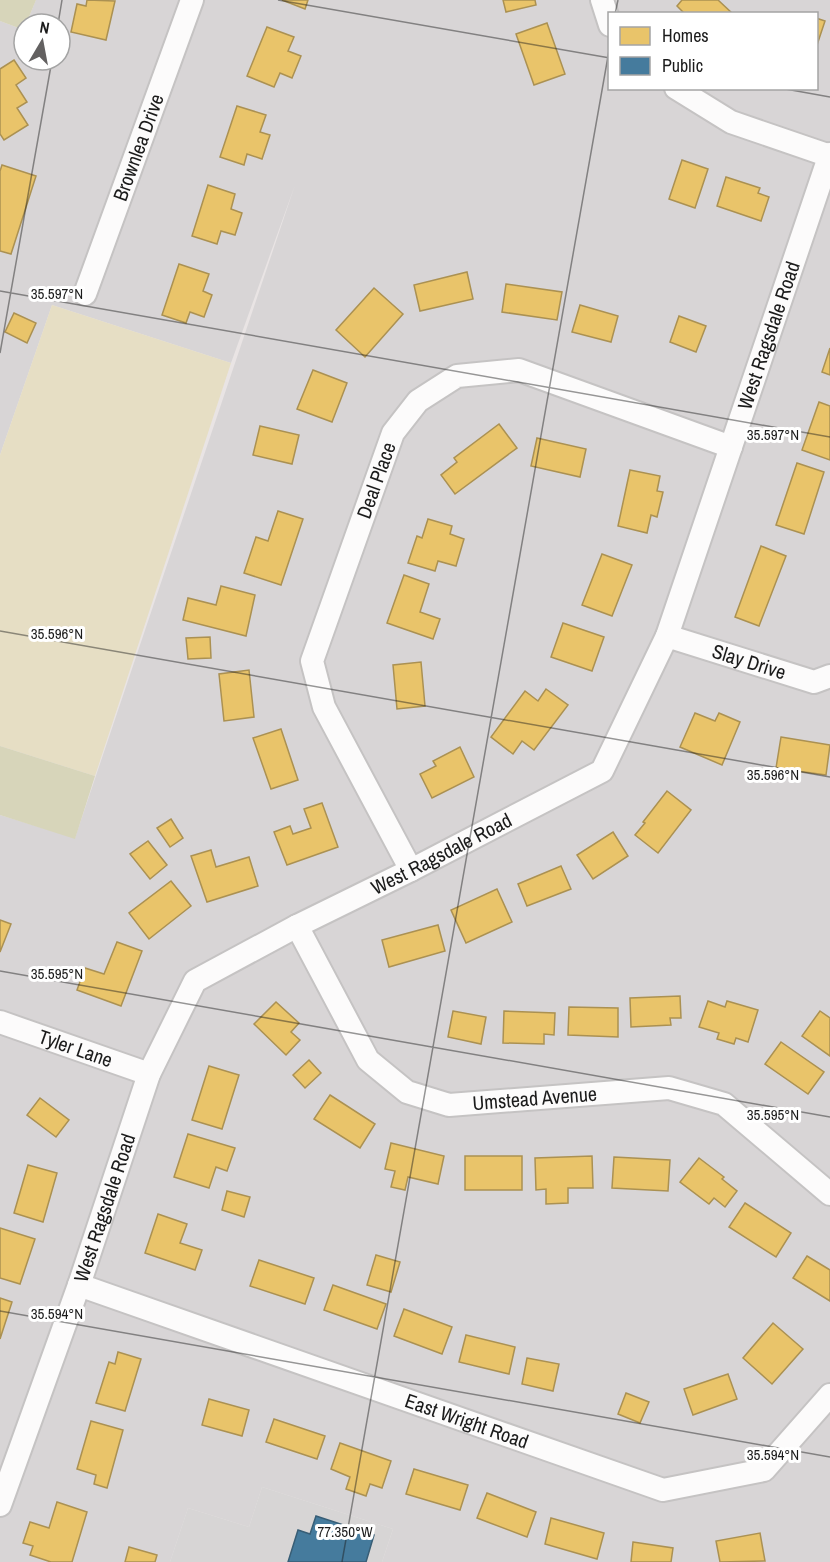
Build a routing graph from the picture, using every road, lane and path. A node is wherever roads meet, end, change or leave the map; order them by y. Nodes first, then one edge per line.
1 (192, 0) edge
2 (602, 0) edge
3 (608, 21) edge
4 (679, 90) edge
5 (830, 156) edge
6 (85, 294) dead end
7 (731, 447) junction
8 (667, 636) junction
9 (830, 676) edge
10 (411, 870) junction
11 (297, 926) junction
12 (0, 1022) edge
13 (149, 1074) junction
14 (830, 1194) edge
15 (79, 1285) junction
16 (830, 1395) edge
17 (0, 1505) edge

1 - 6 street, Brownlea Drive
2 - 3 street
4 - 5 street
5 - 7 street, West Ragsdale Road
7 - 8 street, West Ragsdale Road
7 - 10 street, Deal Place
8 - 9 street, Slay Drive
8 - 10 street, West Ragsdale Road
10 - 11 street, West Ragsdale Road
11 - 13 street, West Ragsdale Road
11 - 14 street, Umstead Avenue
12 - 13 street, Tyler Lane
13 - 15 street, West Ragsdale Road
15 - 16 street, East Wright Road
15 - 17 street, West Ragsdale Road

